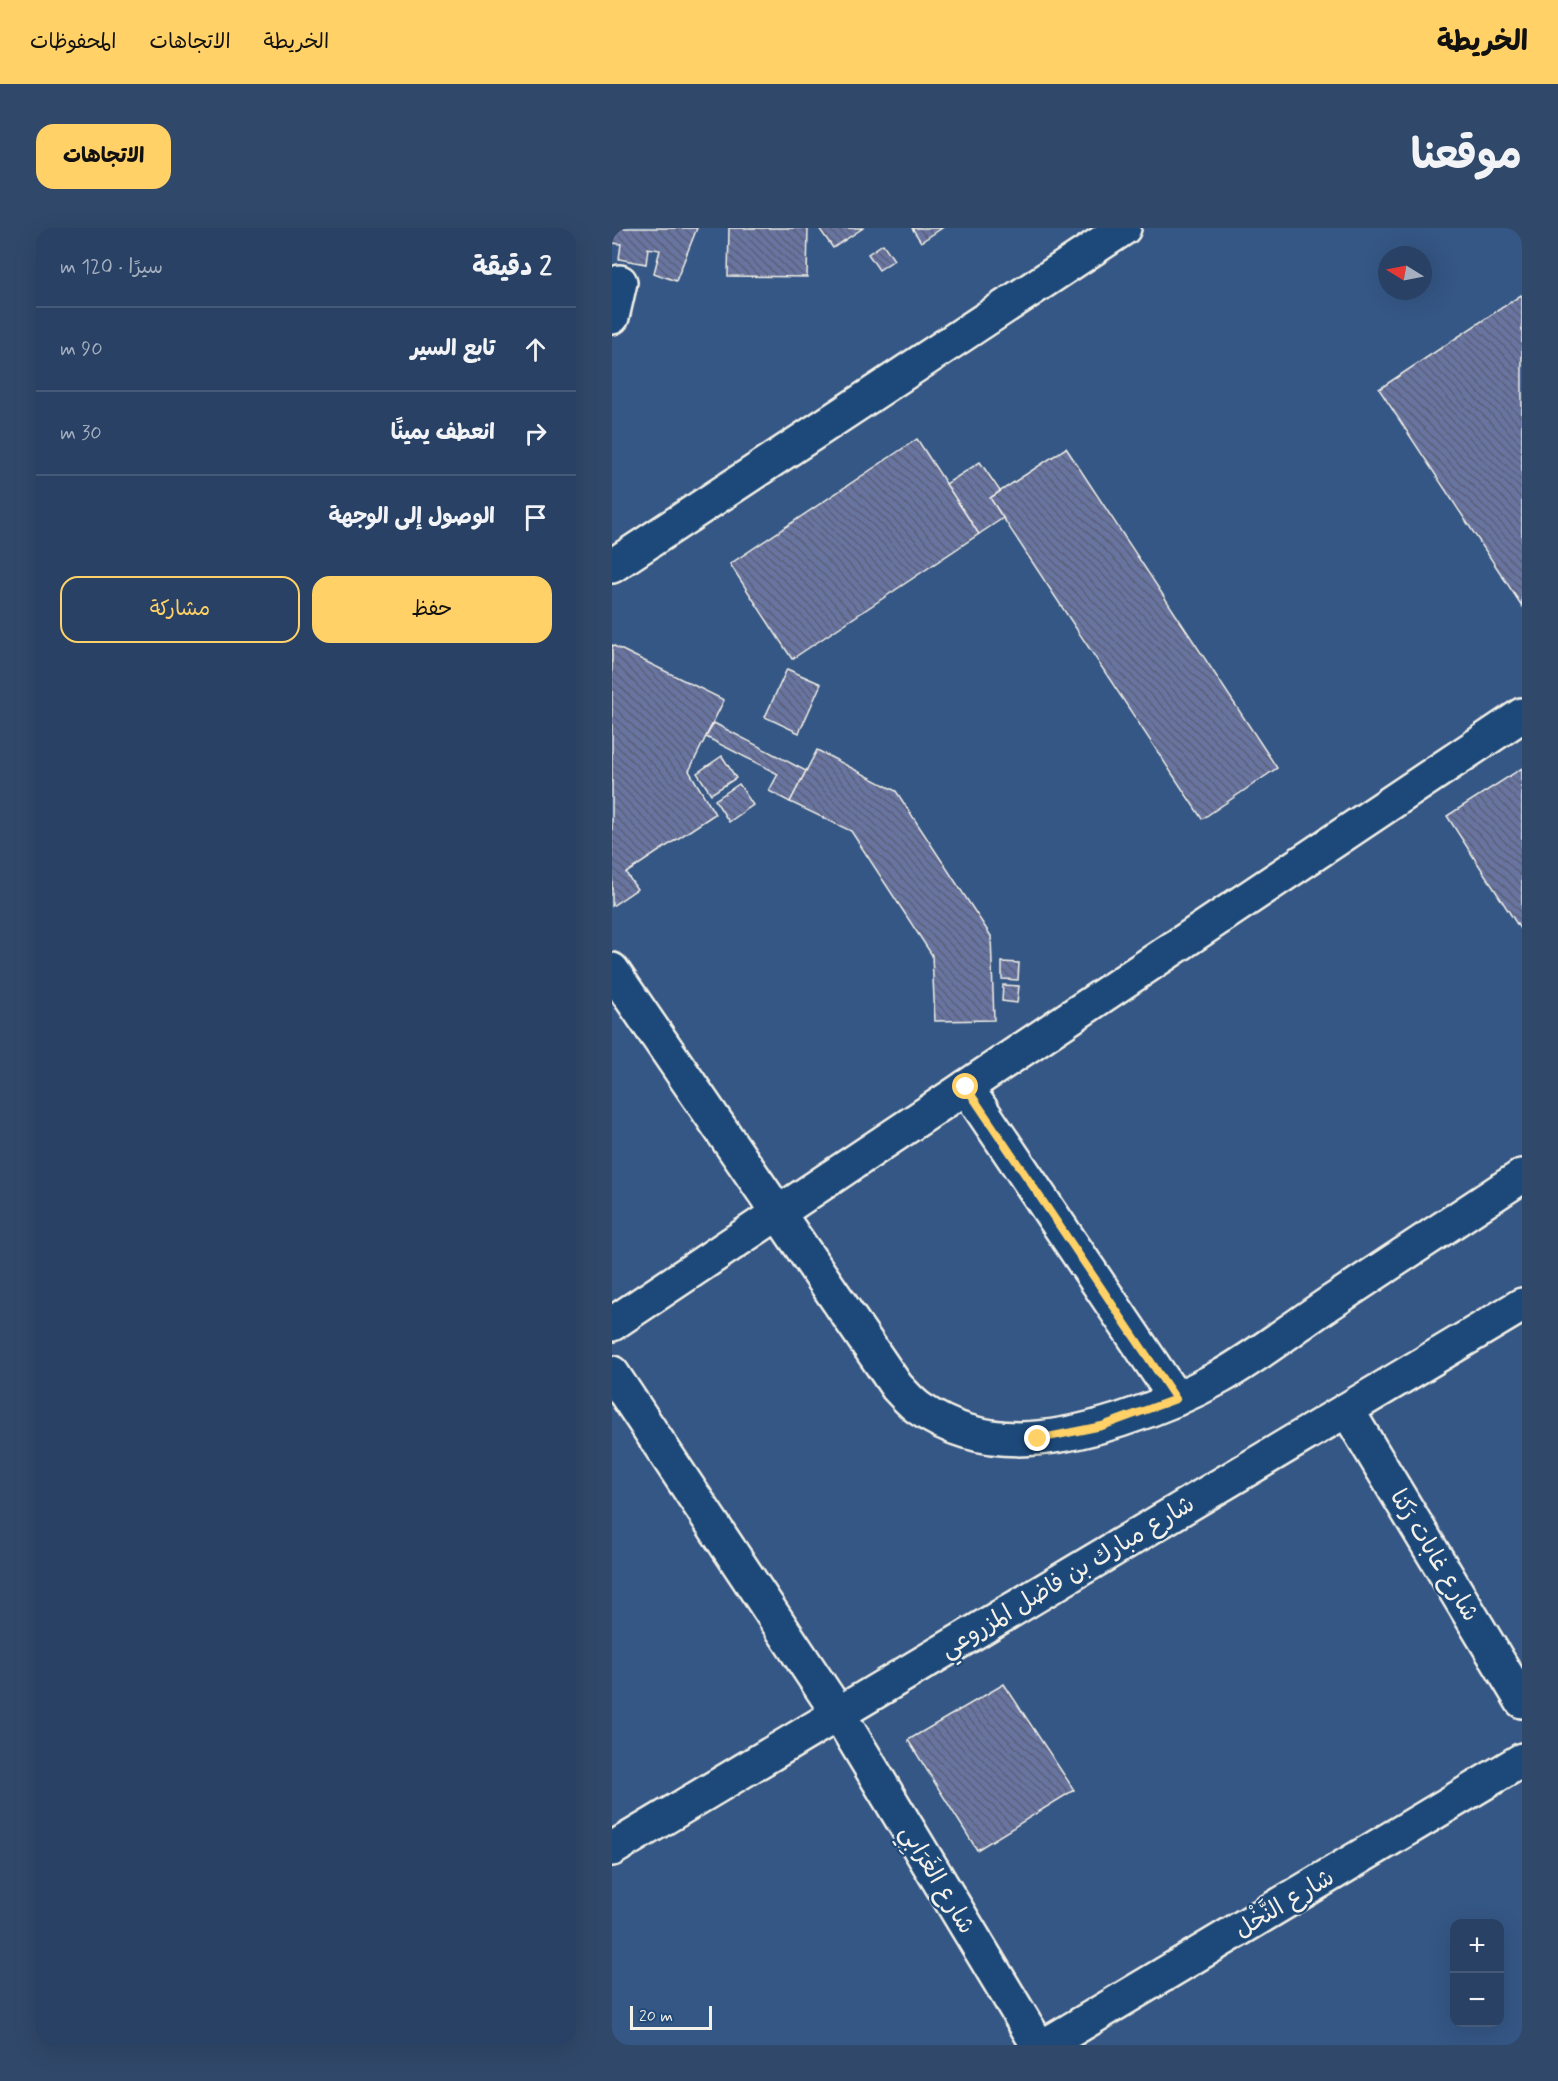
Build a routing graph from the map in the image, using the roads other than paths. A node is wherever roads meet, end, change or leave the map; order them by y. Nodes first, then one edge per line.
1 (1124, 228) edge
2 (620, 282) dead end
3 (612, 317) edge
4 (613, 563) edge
5 (1522, 715) edge
6 (612, 970) edge
7 (966, 1087) junction
8 (1522, 1176) edge
9 (779, 1212) junction
10 (1522, 1305) edge
11 (612, 1324) edge
12 (612, 1373) edge
13 (1176, 1399) junction
14 (1347, 1410) junction
15 (1522, 1701) edge
16 (838, 1713) junction
17 (1522, 1760) edge
18 (612, 1849) edge
19 (1038, 2045) edge
20 (1046, 2045) edge

1 - 4 street
2 - 3 street
5 - 7 street
6 - 9 street
7 - 9 street
7 - 13 street
8 - 13 street
9 - 11 street
9 - 13 street
10 - 14 street, شارع مبارك بن فاضل المزروعي
12 - 16 street, شارع الغَرَابِي
14 - 15 street, شارع غابات رَكنا
14 - 16 street, شارع مبارك بن فاضل المزروعي
16 - 18 street, شارع مبارك بن فاضل المزروعي
16 - 19 street, شارع الغَرَابِي
17 - 20 street, شارع النَّخْل

